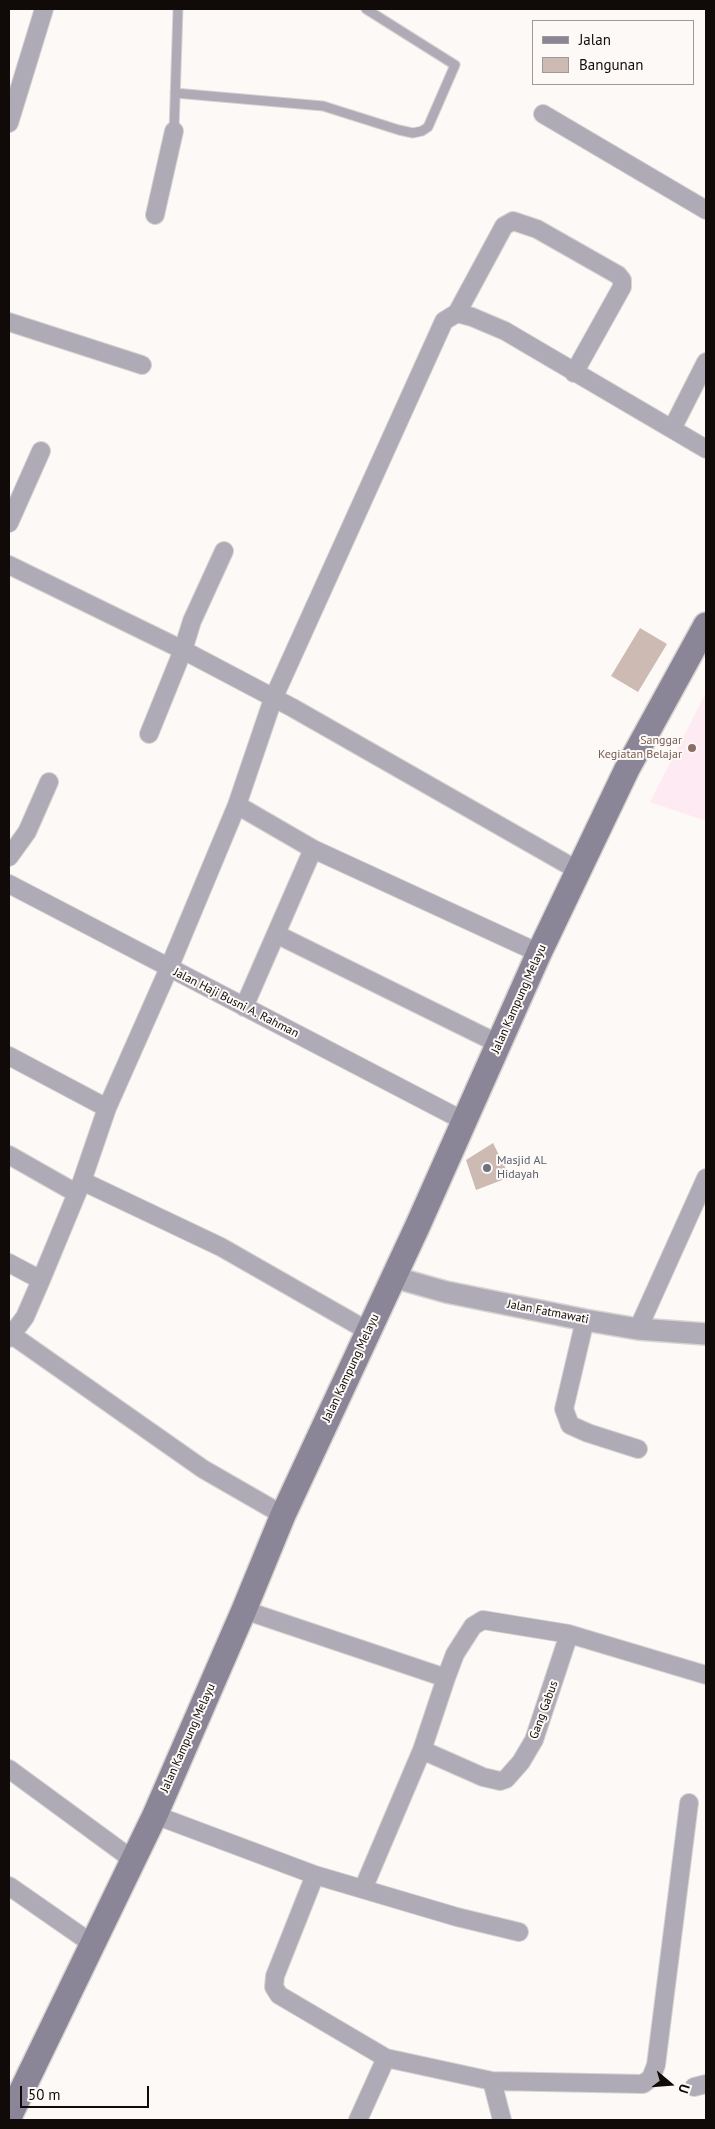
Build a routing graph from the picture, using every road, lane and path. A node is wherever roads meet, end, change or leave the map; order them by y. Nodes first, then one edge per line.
1 (44, 9) edge
2 (178, 9) edge
3 (366, 9) edge
4 (175, 93) junction
5 (543, 114) dead end
6 (9, 123) edge
7 (174, 131) joint
8 (706, 210) edge
9 (155, 215) dead end
10 (457, 313) junction
11 (9, 322) edge
12 (706, 362) edge
13 (142, 365) dead end
14 (574, 373) junction
15 (672, 429) junction
16 (706, 449) edge
17 (41, 451) dead end
18 (9, 522) edge
19 (224, 551) dead end
20 (9, 565) edge
21 (703, 638) edge
22 (183, 650) junction
23 (273, 699) junction
24 (149, 734) dead end
25 (49, 782) dead end
26 (237, 805) junction
27 (313, 849) junction
28 (9, 857) edge
29 (579, 871) junction
30 (9, 884) edge
31 (276, 934) junction
32 (539, 953) junction
33 (169, 968) junction
34 (244, 1007) junction
35 (499, 1044) junction
36 (9, 1056) edge
37 (106, 1108) junction
38 (464, 1121) junction
39 (9, 1155) edge
40 (706, 1178) edge
41 (79, 1187) junction
42 (9, 1263) edge
43 (393, 1277) junction
44 (41, 1280) junction
45 (585, 1320) junction
46 (638, 1329) junction
47 (368, 1332) junction
48 (706, 1334) edge
49 (10, 1337) edge
50 (638, 1449) dead end
51 (283, 1516) junction
52 (244, 1610) junction
53 (569, 1634) junction
54 (706, 1676) edge
55 (446, 1678) junction
56 (422, 1750) junction
57 (9, 1769) edge
58 (689, 1803) dead end
59 (155, 1815) junction
60 (132, 1860) junction
61 (315, 1875) junction
62 (9, 1886) edge
63 (363, 1889) junction
64 (519, 1932) dead end
65 (91, 1943) junction
66 (386, 2058) junction
67 (492, 2081) junction
68 (9, 2117) edge
69 (358, 2120) edge
70 (502, 2120) edge

1 - 6 street
2 - 4 lane
3 - 4 lane
4 - 7 lane
5 - 8 street
7 - 9 street
10 - 14 street
10 - 14 street
10 - 23 street
11 - 13 street
12 - 15 street
14 - 15 street
15 - 16 street
17 - 18 street
19 - 22 street
20 - 22 street
21 - 29 main road, Jalan Kampung Melayu
22 - 23 street
22 - 24 street
23 - 26 street
23 - 29 street
25 - 28 street
26 - 27 street
26 - 33 street
27 - 31 street
27 - 32 street
29 - 32 main road, Jalan Kampung Melayu
30 - 33 street, Jalan Haji Busni A. Rahman
31 - 34 street
31 - 35 street
32 - 35 main road, Jalan Kampung Melayu
33 - 34 street, Jalan Haji Busni A. Rahman
33 - 37 street
34 - 38 street, Jalan Haji Busni A. Rahman
35 - 38 main road, Jalan Kampung Melayu
36 - 37 street
37 - 41 street
38 - 43 main road, Jalan Kampung Melayu
39 - 41 street
40 - 46 street
41 - 44 street
41 - 47 street
42 - 44 street
43 - 45 street, Jalan Fatmawati
43 - 47 main road, Jalan Kampung Melayu
44 - 49 street
45 - 46 street, Jalan Fatmawati
45 - 50 street
46 - 48 street, Jalan Fatmawati
47 - 51 main road, Jalan Kampung Melayu
49 - 51 street
51 - 52 main road, Jalan Kampung Melayu
52 - 55 street
52 - 59 main road, Jalan Kampung Melayu
53 - 54 street
53 - 55 street
53 - 56 street, Gang Gabus
55 - 56 street
56 - 63 street
57 - 60 street
58 - 67 street
59 - 60 main road, Jalan Kampung Melayu
59 - 61 street
60 - 65 main road, Jalan Kampung Melayu
61 - 63 street
61 - 66 street
62 - 65 street
63 - 64 street
65 - 68 main road, Jalan Kampung Melayu
66 - 67 street
66 - 69 street
67 - 70 street

